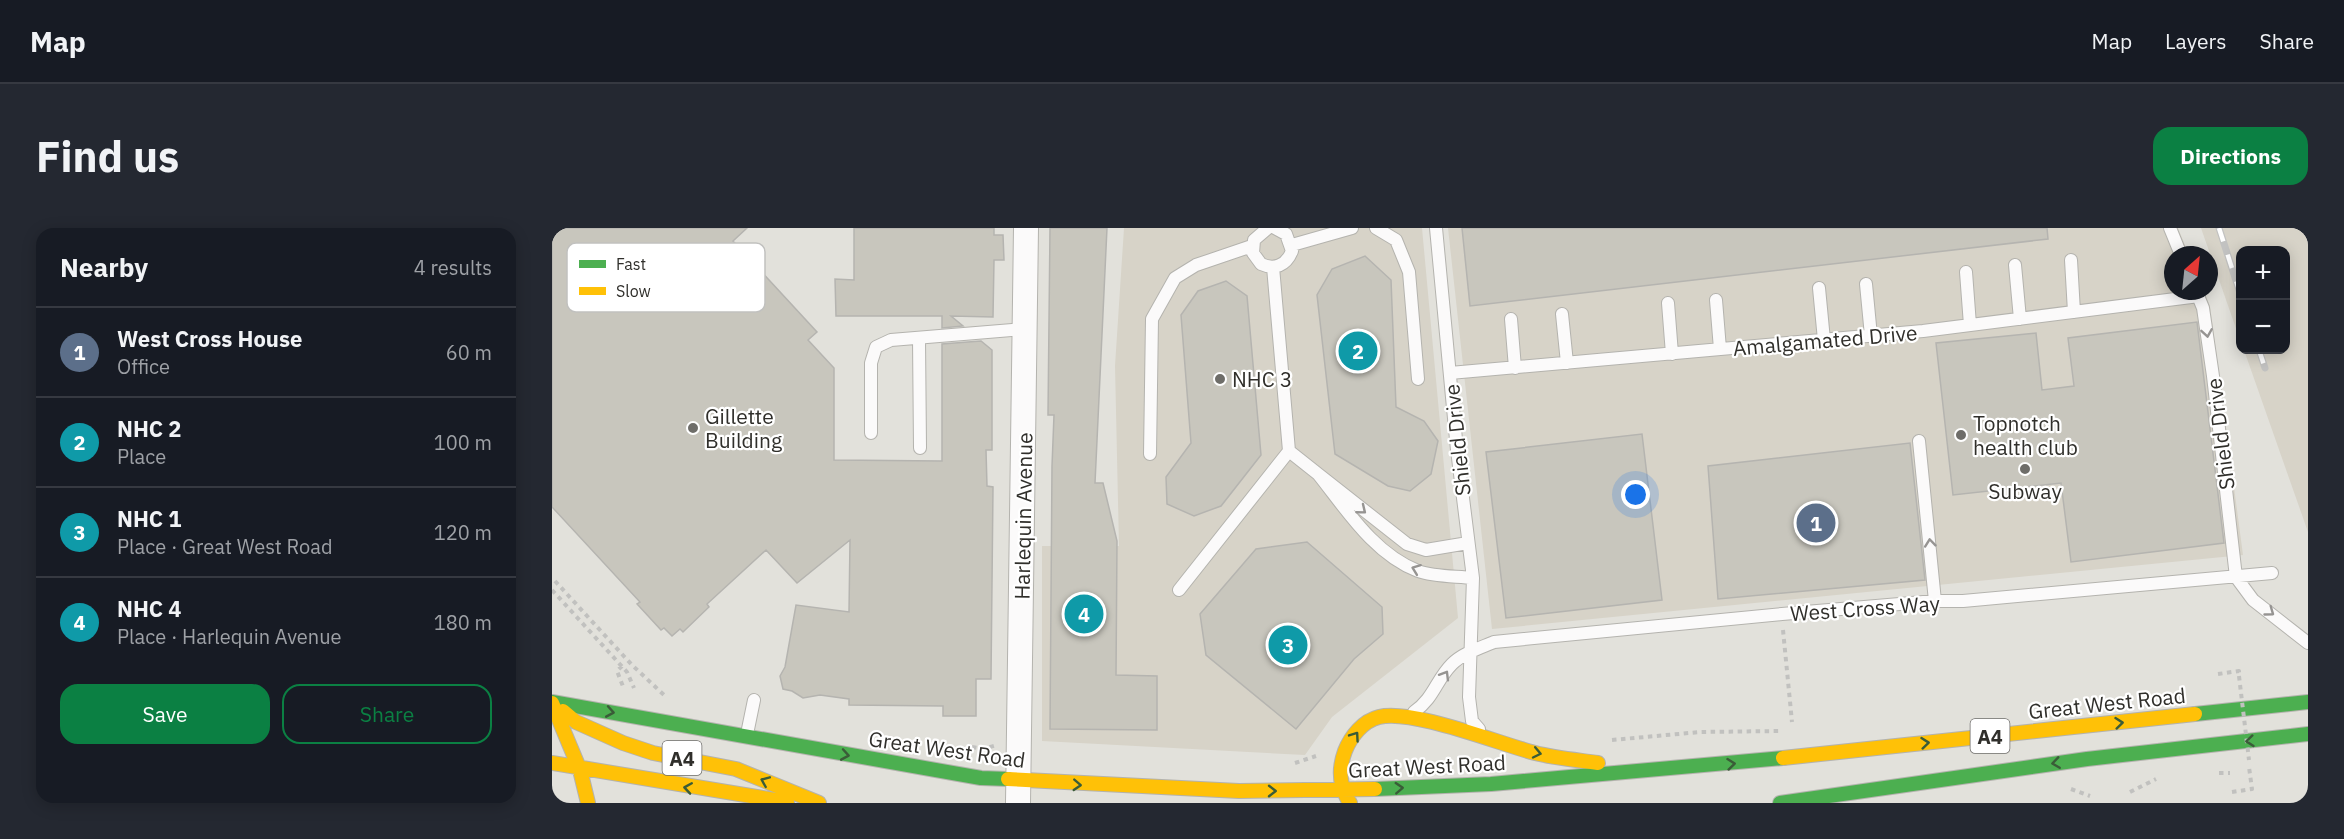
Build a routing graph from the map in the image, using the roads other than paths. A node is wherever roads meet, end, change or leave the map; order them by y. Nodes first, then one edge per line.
1 (1026, 228) edge
2 (1268, 228) edge
3 (1275, 228) edge
4 (1352, 228) edge
5 (1376, 228) edge
6 (1436, 228) edge
7 (2170, 228) edge
8 (1292, 245) junction
9 (1252, 246) junction
10 (2177, 246) edge
11 (2071, 260) dead end
12 (2015, 265) dead end
13 (1273, 267) junction
14 (1966, 272) dead end
15 (1866, 284) dead end
16 (1819, 288) dead end
17 (2164, 299) edge
18 (1716, 300) dead end
19 (2200, 300) edge
20 (1668, 303) dead end
21 (2074, 312) junction
22 (1562, 314) dead end
23 (1511, 319) dead end
24 (2020, 319) junction
25 (1970, 325) junction
26 (1025, 329) junction
27 (1871, 336) junction
28 (918, 339) junction
29 (1824, 340) junction
30 (1720, 349) junction
31 (1672, 354) junction
32 (1567, 363) junction
33 (1515, 368) junction
34 (1450, 373) junction
35 (1418, 379) dead end
36 (871, 433) dead end
37 (1919, 441) dead end
38 (920, 448) dead end
39 (1289, 451) junction
40 (1150, 454) dead end
41 (1318, 474) junction
42 (1468, 543) junction
43 (2272, 573) dead end
44 (1473, 578) junction
45 (2236, 578) junction
46 (1179, 590) dead end
47 (1935, 601) junction
48 (2308, 643) edge
49 (1470, 652) junction
50 (754, 700) dead end
51 (552, 702) edge
52 (2308, 702) edge
53 (1408, 716) junction
54 (2308, 734) edge
55 (746, 737) junction
56 (1487, 740) junction
57 (552, 744) edge
58 (552, 763) edge
59 (580, 770) junction
60 (1673, 770) junction
61 (1341, 791) junction
62 (1018, 792) edge
63 (588, 803) edge
64 (793, 803) edge
65 (819, 803) edge
66 (1350, 803) edge
67 (1788, 803) edge

1 - 26 street, Harlequin Avenue
2 - 9 lane
3 - 8 lane
4 - 8 lane
5 - 35 lane
6 - 34 lane, Shield Drive
7 - 10 lane
8 - 13 lane
9 - 13 lane
9 - 40 lane
11 - 21 lane
12 - 24 lane
13 - 39 lane
14 - 25 lane
15 - 27 lane
16 - 29 lane
17 - 21 lane, Amalgamated Drive
18 - 30 lane
19 -> 45 lane, Shield Drive
20 - 31 lane
21 - 24 lane, Amalgamated Drive
22 - 32 lane
23 - 33 lane
24 - 25 lane, Amalgamated Drive
25 - 27 lane, Amalgamated Drive
26 - 28 lane
26 - 62 street, Harlequin Avenue
27 - 29 lane, Amalgamated Drive
28 - 36 lane
28 - 38 lane
29 - 30 lane, Amalgamated Drive
30 - 31 lane, Amalgamated Drive
31 - 32 lane, Amalgamated Drive
32 - 33 lane, Amalgamated Drive
33 - 34 lane, Amalgamated Drive
34 - 42 lane, Shield Drive
47 -> 37 lane
39 - 41 lane
39 - 46 lane
41 -> 42 lane
44 -> 41 lane
42 - 44 lane, Shield Drive
43 - 45 lane, West Cross Way
44 - 49 lane, Shield Drive
45 - 47 lane, West Cross Way
45 -> 48 lane
47 - 49 lane, West Cross Way
53 -> 49 lane, West Cross Way
49 - 56 lane, Shield Drive
50 - 55 lane
51 -> 55 main road, Great West Road / A4
51 - 59 main road
65 -> 51 main road, A4
60 -> 52 main road, Great West Road / A4
53 - 56 main road
61 -> 53 main road
54 -> 67 main road, A4
55 -> 62 main road, Great West Road / A4
56 -> 60 main road
57 - 59 main road
58 - 59 main road, A4
59 - 63 main road
64 -> 59 main road, A4
61 -> 60 main road, Great West Road / A4
62 -> 61 main road, Great West Road / A4
61 - 66 main road

